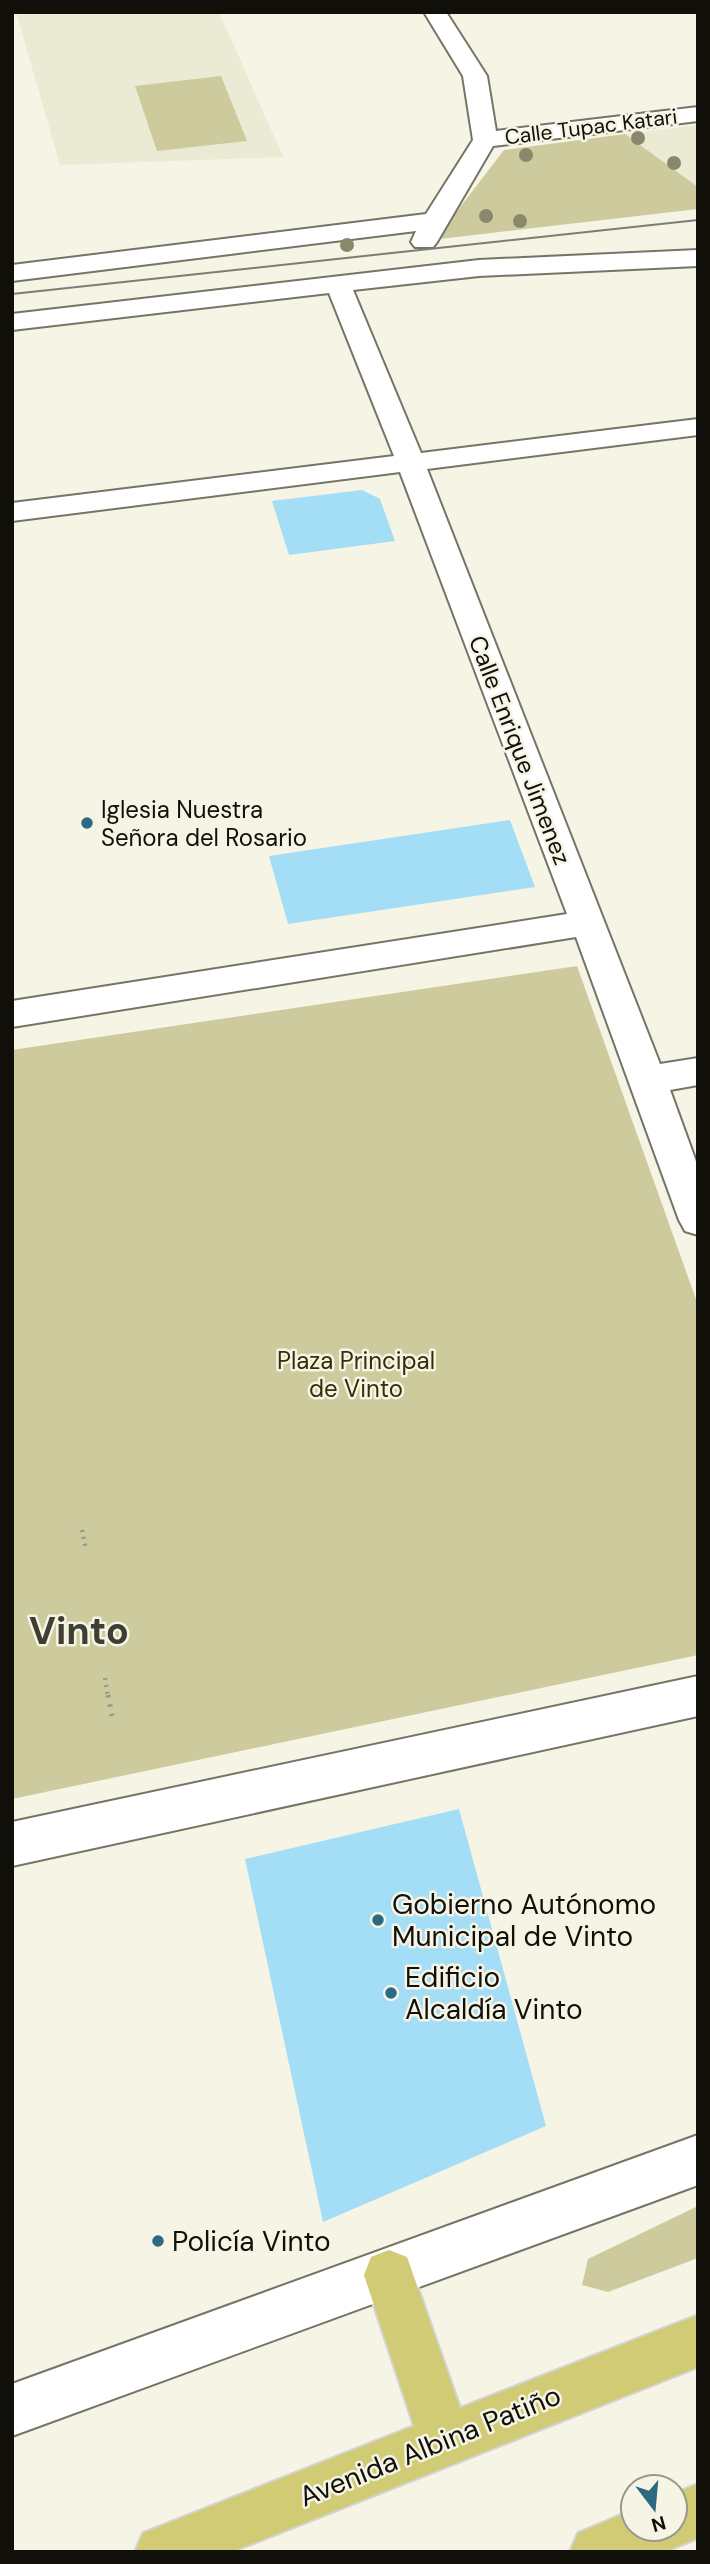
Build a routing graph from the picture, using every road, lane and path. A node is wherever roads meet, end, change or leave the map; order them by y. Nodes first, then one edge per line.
1 (435, 12) edge
2 (698, 114) edge
3 (485, 140) junction
4 (432, 221) junction
5 (698, 258) edge
6 (441, 272) junction
7 (12, 273) edge
8 (337, 282) junction
9 (12, 322) edge
10 (698, 427) edge
11 (411, 463) junction
12 (12, 512) edge
13 (586, 923) junction
14 (12, 1014) edge
15 (698, 1072) edge
16 (648, 1080) junction
17 (698, 1220) edge
18 (82, 1531) dead end
19 (86, 1550) dead end
20 (105, 1678) dead end
21 (698, 1696) edge
22 (112, 1716) dead end
23 (12, 1844) edge
24 (698, 2160) edge
25 (389, 2275) junction
26 (698, 2341) edge
27 (12, 2410) edge
28 (444, 2440) junction
29 (619, 2543) edge
30 (162, 2552) edge
31 (597, 2552) edge

1 - 3 street
2 - 3 street, Calle Tupac Katari
3 - 4 street
4 - 6 street
4 - 7 street
5 - 6 street
6 - 8 street
8 - 9 street
8 - 11 street, Calle Enrique Jimenez
10 - 11 street
11 - 12 street
11 - 13 street, Calle Enrique Jimenez
13 - 14 street
13 - 16 street, Calle Enrique Jimenez
15 - 16 street
16 - 17 street, Calle Enrique Jimenez
18 - 19 path
20 - 22 path
21 - 23 street
24 - 25 street
25 - 27 street
25 - 28 highway
26 - 28 highway, Avenida Albina Patiño
28 - 30 highway, Avenida Albina Patiño
29 - 31 highway

